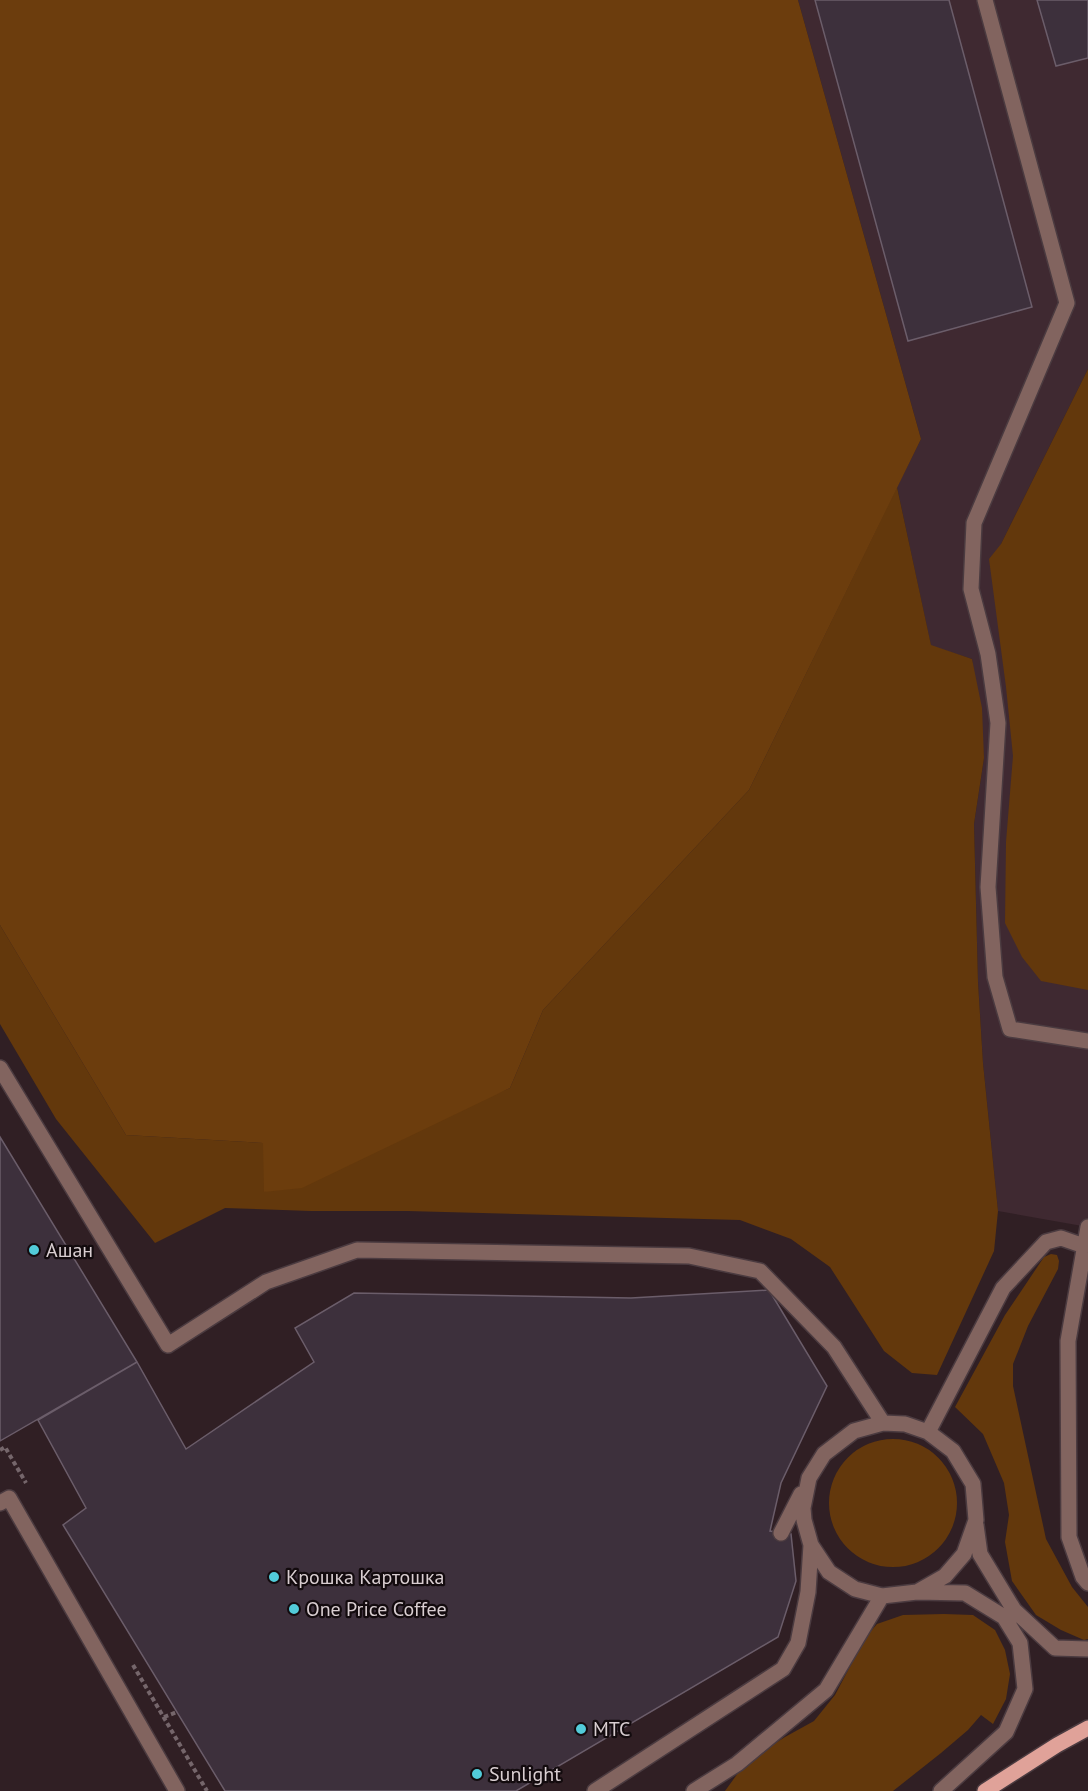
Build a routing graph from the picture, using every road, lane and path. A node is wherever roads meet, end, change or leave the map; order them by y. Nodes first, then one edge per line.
1 (986, 0) edge
2 (1088, 1041) edge
3 (0, 1068) edge
4 (1088, 1227) edge
5 (1084, 1246) junction
6 (883, 1423) junction
7 (928, 1432) junction
8 (809, 1478) junction
9 (0, 1503) edge
10 (976, 1520) junction
11 (781, 1533) dead end
12 (811, 1545) junction
13 (1088, 1583) edge
14 (917, 1592) junction
15 (882, 1596) junction
16 (1088, 1649) edge
17 (177, 1712) dead end
18 (164, 1717) dead end
19 (1088, 1728) edge
20 (177, 1791) edge
21 (595, 1791) edge
22 (694, 1791) edge
23 (941, 1791) edge
24 (985, 1791) edge

1 - 2 lane
3 - 6 lane
4 - 5 lane
5 - 7 lane
5 - 13 lane
6 - 7 lane
6 - 8 lane
7 - 10 lane
8 - 11 lane
8 - 12 lane
9 - 20 lane
10 - 14 lane
10 - 16 lane
12 - 15 lane
12 - 21 lane
14 - 15 lane
14 - 23 lane
15 - 22 lane
17 - 18 path
19 - 24 main road

